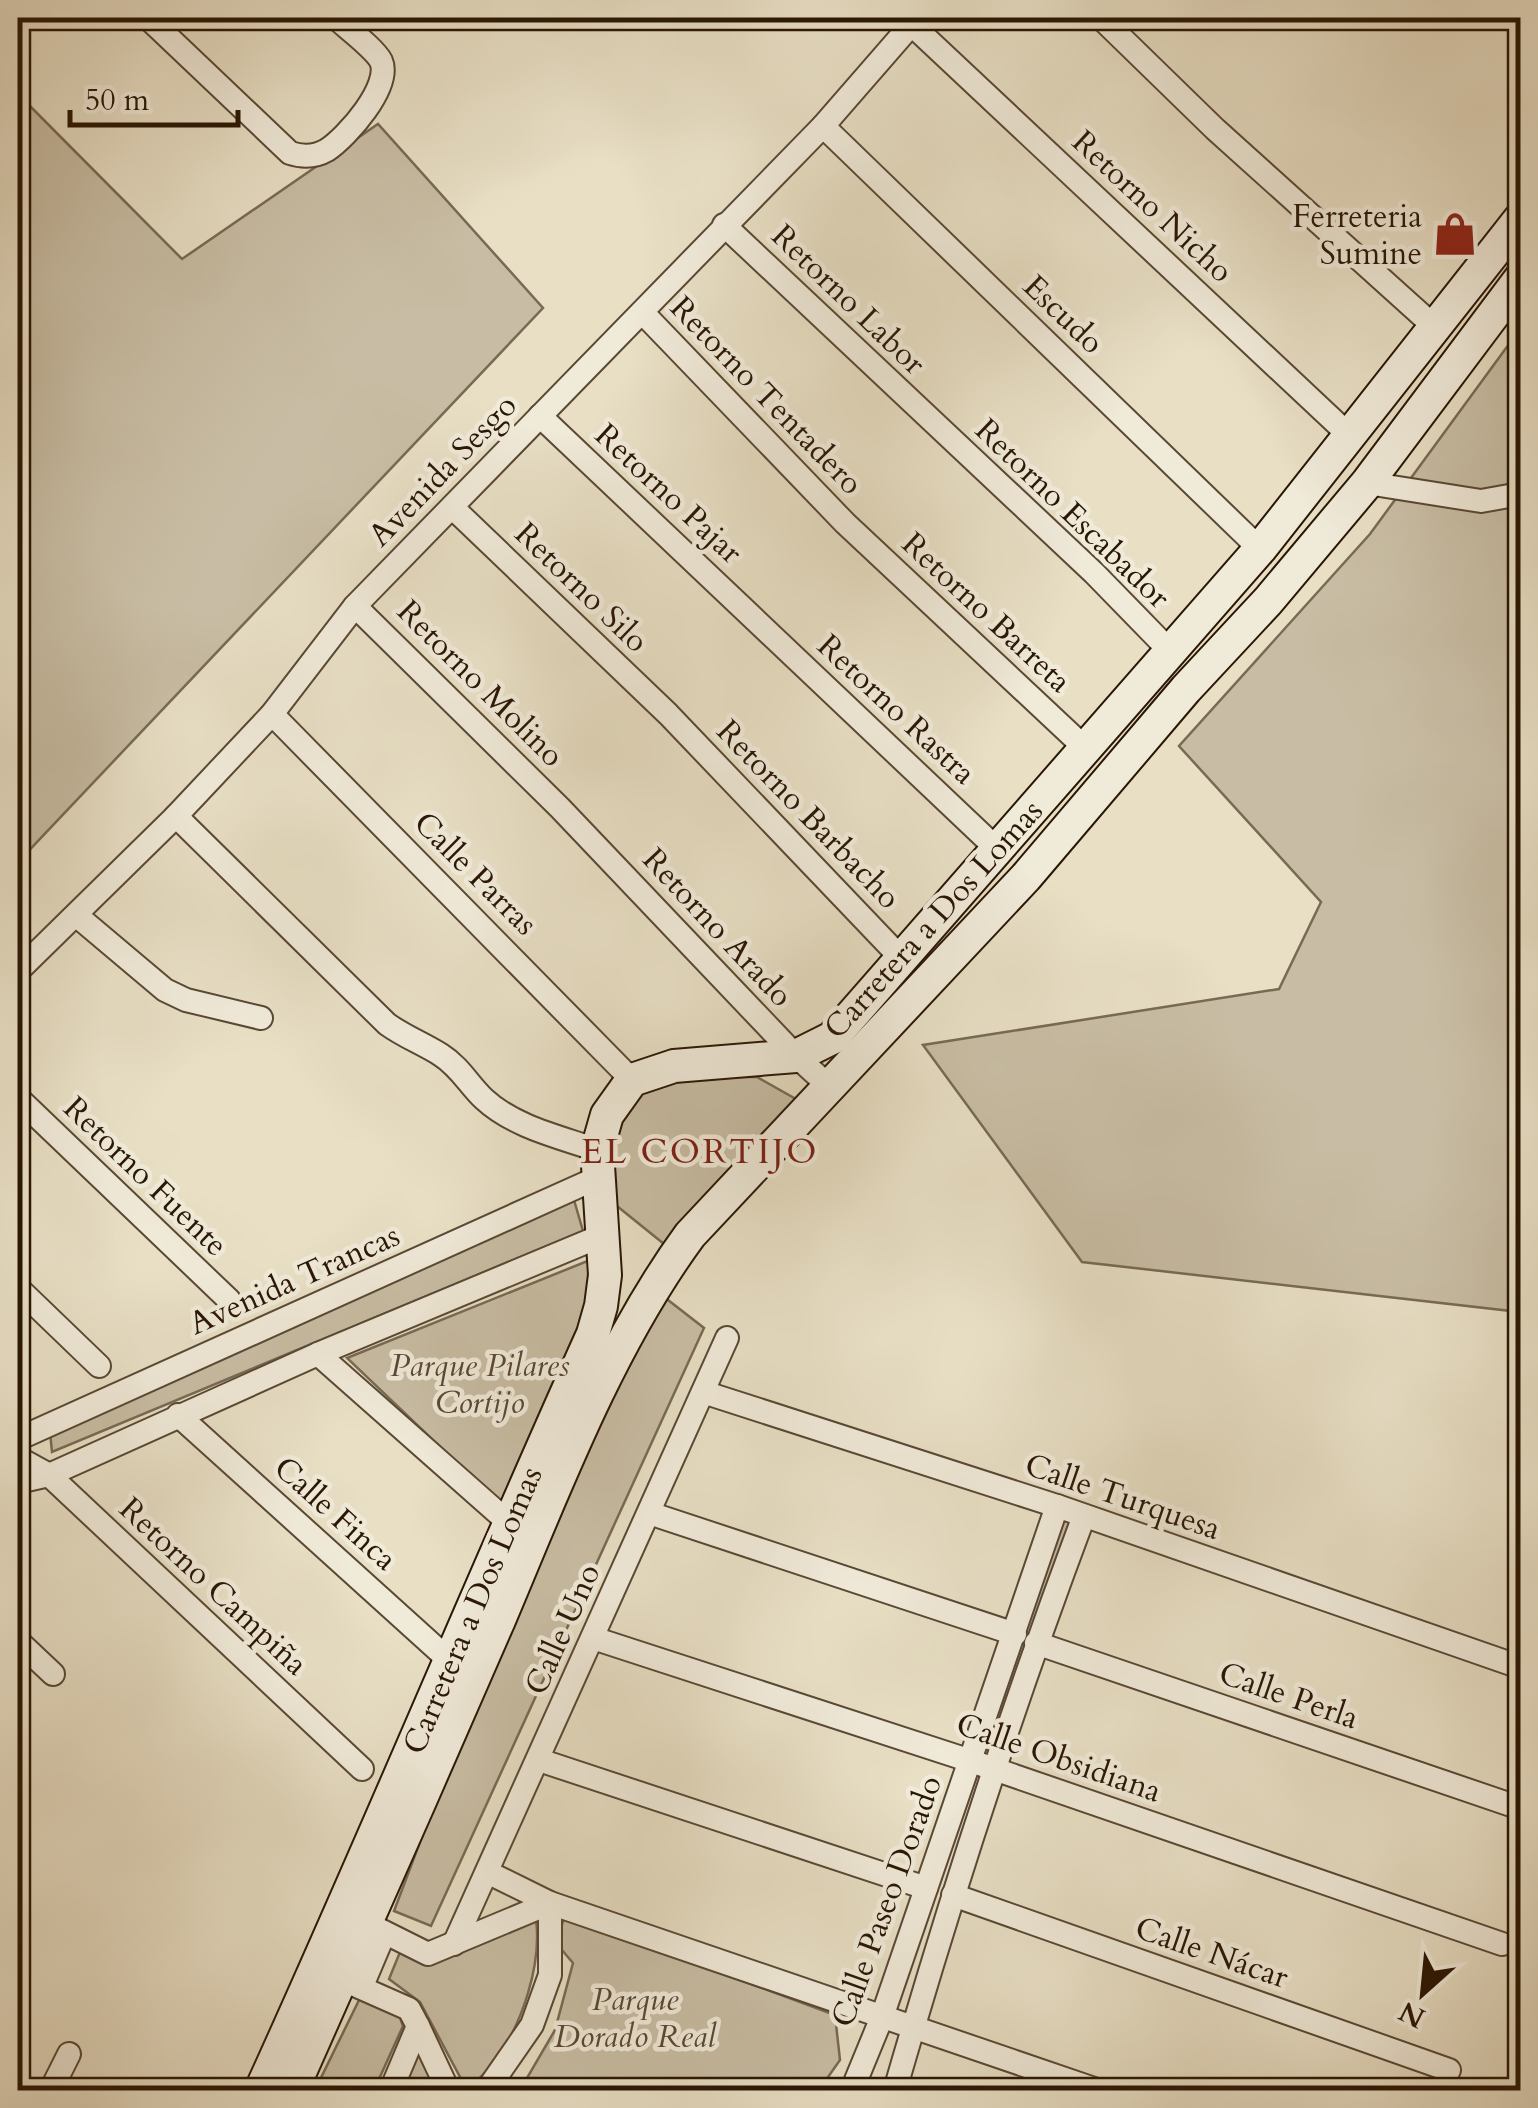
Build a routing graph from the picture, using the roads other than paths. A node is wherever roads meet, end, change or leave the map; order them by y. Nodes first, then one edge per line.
1 (148, 18) edge
2 (336, 18) edge
3 (1100, 18) edge
4 (914, 20) edge
5 (822, 126) junction
6 (1520, 218) edge
7 (724, 225) junction
8 (1520, 279) edge
9 (642, 312) junction
10 (1436, 328) junction
11 (540, 416) junction
12 (929, 421) joint
13 (1350, 436) junction
14 (1367, 483) junction
15 (1520, 494) edge
16 (452, 507) junction
17 (846, 523) joint
18 (1260, 549) junction
19 (355, 606) junction
20 (752, 616) joint
21 (1171, 652) junction
22 (272, 714) junction
23 (668, 714) joint
24 (1084, 747) junction
25 (560, 808) joint
26 (176, 816) junction
27 (998, 850) junction
28 (76, 915) junction
29 (902, 959) junction
30 (18, 971) edge
31 (261, 1018) dead end
32 (796, 1056) junction
33 (632, 1080) junction
34 (831, 1088) junction
35 (18, 1098) edge
36 (597, 1164) junction
37 (602, 1236) junction
38 (18, 1288) edge
39 (229, 1300) dead end
40 (727, 1338) dead end
41 (318, 1354) junction
42 (98, 1366) dead end
43 (703, 1392) junction
44 (178, 1415) junction
45 (18, 1439) edge
46 (18, 1458) edge
47 (49, 1475) junction
48 (18, 1482) edge
49 (1056, 1506) junction
50 (649, 1513) junction
51 (1084, 1516) junction
52 (508, 1522) junction
53 (593, 1638) junction
54 (1025, 1639) junction
55 (18, 1642) edge
56 (449, 1660) junction
57 (1520, 1667) edge
58 (53, 1674) dead end
59 (539, 1760) junction
60 (971, 1760) junction
61 (362, 1769) dead end
62 (994, 1769) junction
63 (1520, 1808) edge
64 (398, 1814) junction
65 (489, 1873) junction
66 (926, 1888) junction
67 (953, 1895) junction
68 (550, 1903) junction
69 (375, 1929) junction
70 (454, 1944) junction
71 (1502, 1944) dead end
72 (352, 1982) junction
73 (882, 2017) junction
74 (418, 2026) junction
75 (912, 2028) junction
76 (69, 2054) dead end
77 (1449, 2070) dead end
78 (51, 2090) edge
79 (261, 2090) edge
80 (292, 2090) edge
81 (391, 2090) edge
82 (448, 2090) edge
83 (487, 2090) edge
84 (852, 2090) edge
85 (895, 2090) edge
86 (1097, 2090) edge

1 - 2 street
3 - 10 street
4 - 5 street, Avenida Sesgo
4 - 13 street, Retorno Nicho
5 - 7 street, Avenida Sesgo
5 - 18 street, Escudo
6 - 10 main road, Carretera a Dos Lomas
7 - 9 street, Avenida Sesgo
7 - 12 street, Retorno Labor
8 - 14 main road, Carretera a Dos Lomas
9 - 11 street, Avenida Sesgo
9 - 17 street, Retorno Tentadero
10 - 13 main road, Carretera a Dos Lomas
11 - 16 street, Avenida Sesgo
11 - 20 street, Retorno Pajar
12 - 21 street, Retorno Escabador
13 - 18 main road, Carretera a Dos Lomas
14 - 15 street
14 - 34 main road, Carretera a Dos Lomas
16 - 19 street, Avenida Sesgo
16 - 23 street, Retorno Silo
17 - 24 street, Retorno Barreta
18 - 21 main road, Carretera a Dos Lomas
19 - 22 street, Avenida Sesgo
19 - 25 street, Retorno Molino
20 - 27 street, Retorno Rastra
21 - 24 main road, Carretera a Dos Lomas
22 - 26 street, Avenida Sesgo
22 - 33 street, Calle Parras
23 - 29 street, Retorno Barbacho
24 - 27 main road, Carretera a Dos Lomas
25 - 32 street, Retorno Arado
26 - 28 street, Avenida Sesgo
26 - 36 street
27 - 29 main road, Carretera a Dos Lomas
28 - 30 street, Avenida Sesgo
28 - 31 street
29 - 32 main road, Carretera a Dos Lomas
32 - 33 main road, Carretera a Dos Lomas
32 - 34 street, Retorno Arado
33 - 36 main road, Carretera a Dos Lomas
34 - 64 main road, Carretera a Dos Lomas
35 - 39 street, Retorno Fuente
36 - 37 main road, Carretera a Dos Lomas
36 - 45 street, Avenida Trancas
37 - 41 street
37 - 52 main road, Carretera a Dos Lomas
38 - 42 street
40 - 43 street, Calle Uno
41 - 44 street
41 - 52 street
43 - 49 street, Calle Turquesa
43 - 50 street, Calle Uno
44 - 47 street
44 - 56 street, Calle Finca
46 - 47 street, Retorno Campiña
47 - 48 street
47 - 61 street, Retorno Campiña
49 - 51 street, Calle Turquesa
49 - 54 street, Calle Paseo Dorado
50 - 53 street, Calle Uno
50 - 54 street, Calle Perla
51 - 54 street, Calle Paseo Dorado
51 - 57 street, Calle Turquesa
52 - 56 main road, Carretera a Dos Lomas
53 - 59 street, Calle Uno
53 - 60 street, Calle Obsidiana
54 - 60 street, Calle Paseo Dorado
54 - 62 street, Calle Paseo Dorado
54 - 63 street, Calle Perla
55 - 58 street
56 - 64 main road, Carretera a Dos Lomas
59 - 65 street, Calle Uno
59 - 66 street
60 - 62 street, Calle Obsidiana
60 - 66 street, Calle Paseo Dorado
62 - 67 street, Calle Paseo Dorado
62 - 71 street, Calle Obsidiana
64 - 69 main road, Carretera a Dos Lomas
64 - 79 main road, Carretera a Dos Lomas
65 - 68 street
65 - 70 street, Calle Uno
66 - 73 street, Calle Paseo Dorado
67 - 75 street, Calle Paseo Dorado
67 - 77 street, Calle Nácar
68 - 70 street
68 - 73 street
68 - 83 street
69 - 70 street
69 - 72 main road, Carretera a Dos Lomas
72 - 74 street
72 - 80 main road, Carretera a Dos Lomas
73 - 75 street
73 - 84 street, Calle Paseo Dorado
74 - 81 street
74 - 82 street
75 - 85 street, Calle Paseo Dorado
75 - 86 street
76 - 78 street

